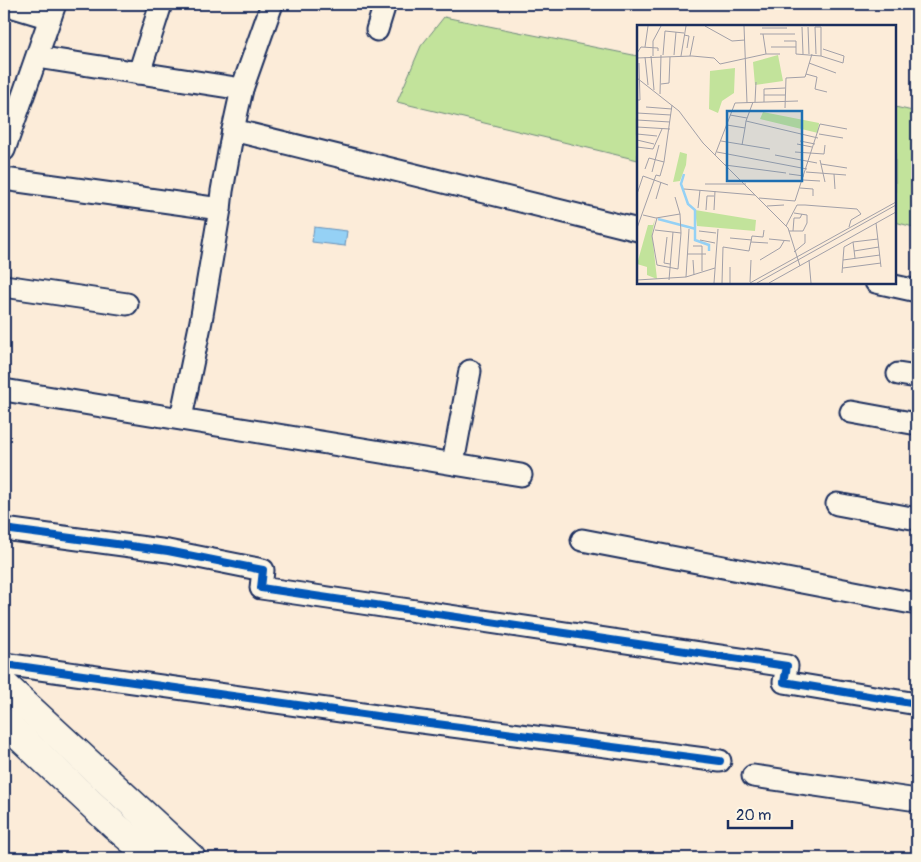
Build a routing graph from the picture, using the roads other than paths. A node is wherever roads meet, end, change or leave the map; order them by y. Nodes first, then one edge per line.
1 (4, 4) edge
2 (162, 4) edge
3 (272, 4) edge
4 (385, 4) edge
5 (52, 11) edge
6 (377, 30) dead end
7 (37, 57) junction
8 (139, 73) junction
9 (242, 89) junction
10 (233, 130) junction
11 (4, 150) edge
12 (4, 179) edge
13 (220, 209) junction
14 (637, 230) edge
15 (885, 284) edge
16 (4, 286) edge
17 (917, 291) edge
18 (127, 304) dead end
19 (470, 370) dead end
20 (4, 390) edge
21 (851, 412) dead end
22 (181, 418) junction
23 (917, 424) edge
24 (453, 463) junction
25 (520, 475) dead end
26 (837, 504) dead end
27 (917, 519) edge
28 (4, 529) edge
29 (582, 540) dead end
30 (917, 604) edge
31 (4, 664) edge
32 (4, 685) edge
33 (917, 704) edge
34 (4, 722) edge
35 (720, 761) dead end
36 (753, 776) dead end
37 (917, 800) edge
38 (153, 858) edge
39 (191, 858) edge

1 - 5 street
2 - 8 street
3 - 9 street
4 - 6 street
5 - 7 street
7 - 8 street
7 - 11 street
8 - 9 street
9 - 10 street
10 - 13 street
10 - 14 street
12 - 13 street
13 - 22 street
15 - 17 street
16 - 18 street
19 - 24 street
20 - 22 street
21 - 23 street
22 - 24 street
24 - 25 street
26 - 27 street
28 - 33 street
29 - 30 street
31 - 35 street
32 - 39 main road
34 - 38 main road
36 - 37 street

